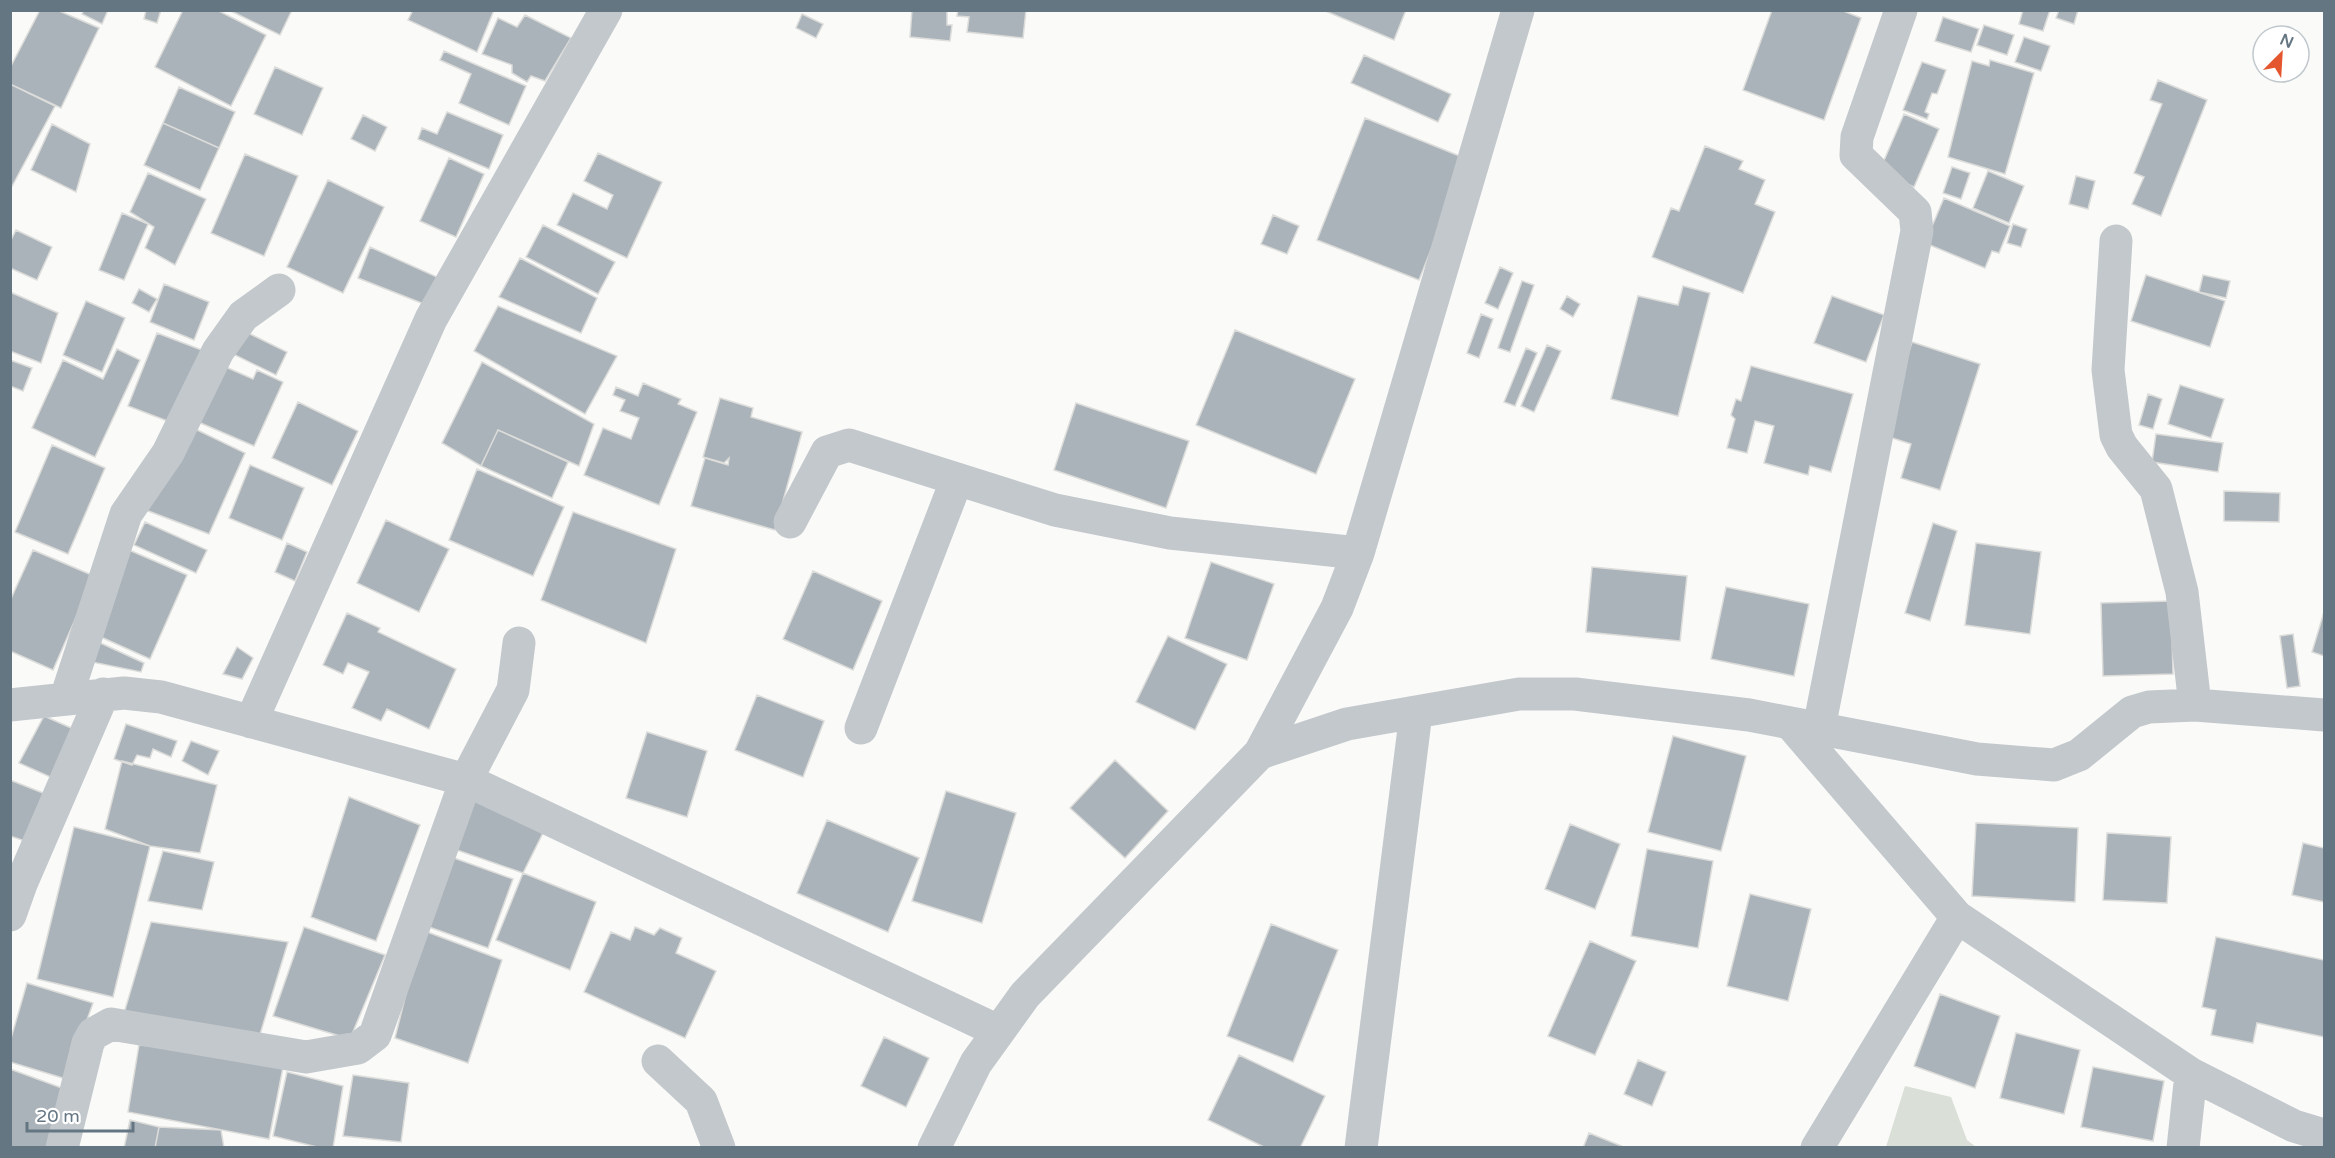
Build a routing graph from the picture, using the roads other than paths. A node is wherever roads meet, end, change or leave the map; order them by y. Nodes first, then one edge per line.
1 (606, 10) edge
2 (1518, 10) edge
3 (1901, 10) edge
4 (2116, 241) dead end
5 (279, 290) dead end
6 (957, 479) junction
7 (790, 522) dead end
8 (1358, 553) junction
9 (519, 643) dead end
10 (104, 694) junction
11 (66, 698) junction
12 (10, 705) edge
13 (2195, 705) junction
14 (1416, 713) junction
15 (2325, 715) edge
16 (251, 722) junction
17 (1804, 726) junction
18 (861, 728) dead end
19 (1260, 753) junction
20 (466, 780) junction
21 (10, 915) edge
22 (1957, 917) junction
23 (998, 1031) junction
24 (658, 1061) dead end
25 (2191, 1074) junction
26 (2325, 1135) edge
27 (62, 1148) edge
28 (719, 1148) edge
29 (934, 1148) edge
30 (1361, 1148) edge
31 (1817, 1148) edge
32 (2182, 1148) edge

1 - 16 street
2 - 8 street
3 - 17 street
4 - 13 street
5 - 11 street
6 - 7 street
6 - 8 street
6 - 18 street
8 - 19 street
9 - 20 street
10 - 11 street
10 - 16 street
10 - 21 street
11 - 12 street
13 - 15 street
13 - 17 street
14 - 17 street
14 - 19 street
14 - 30 street
16 - 20 street
17 - 22 street
19 - 23 street
20 - 23 street
20 - 27 street
22 - 25 street
22 - 31 street
23 - 29 street
24 - 28 street
25 - 26 street
25 - 32 street

